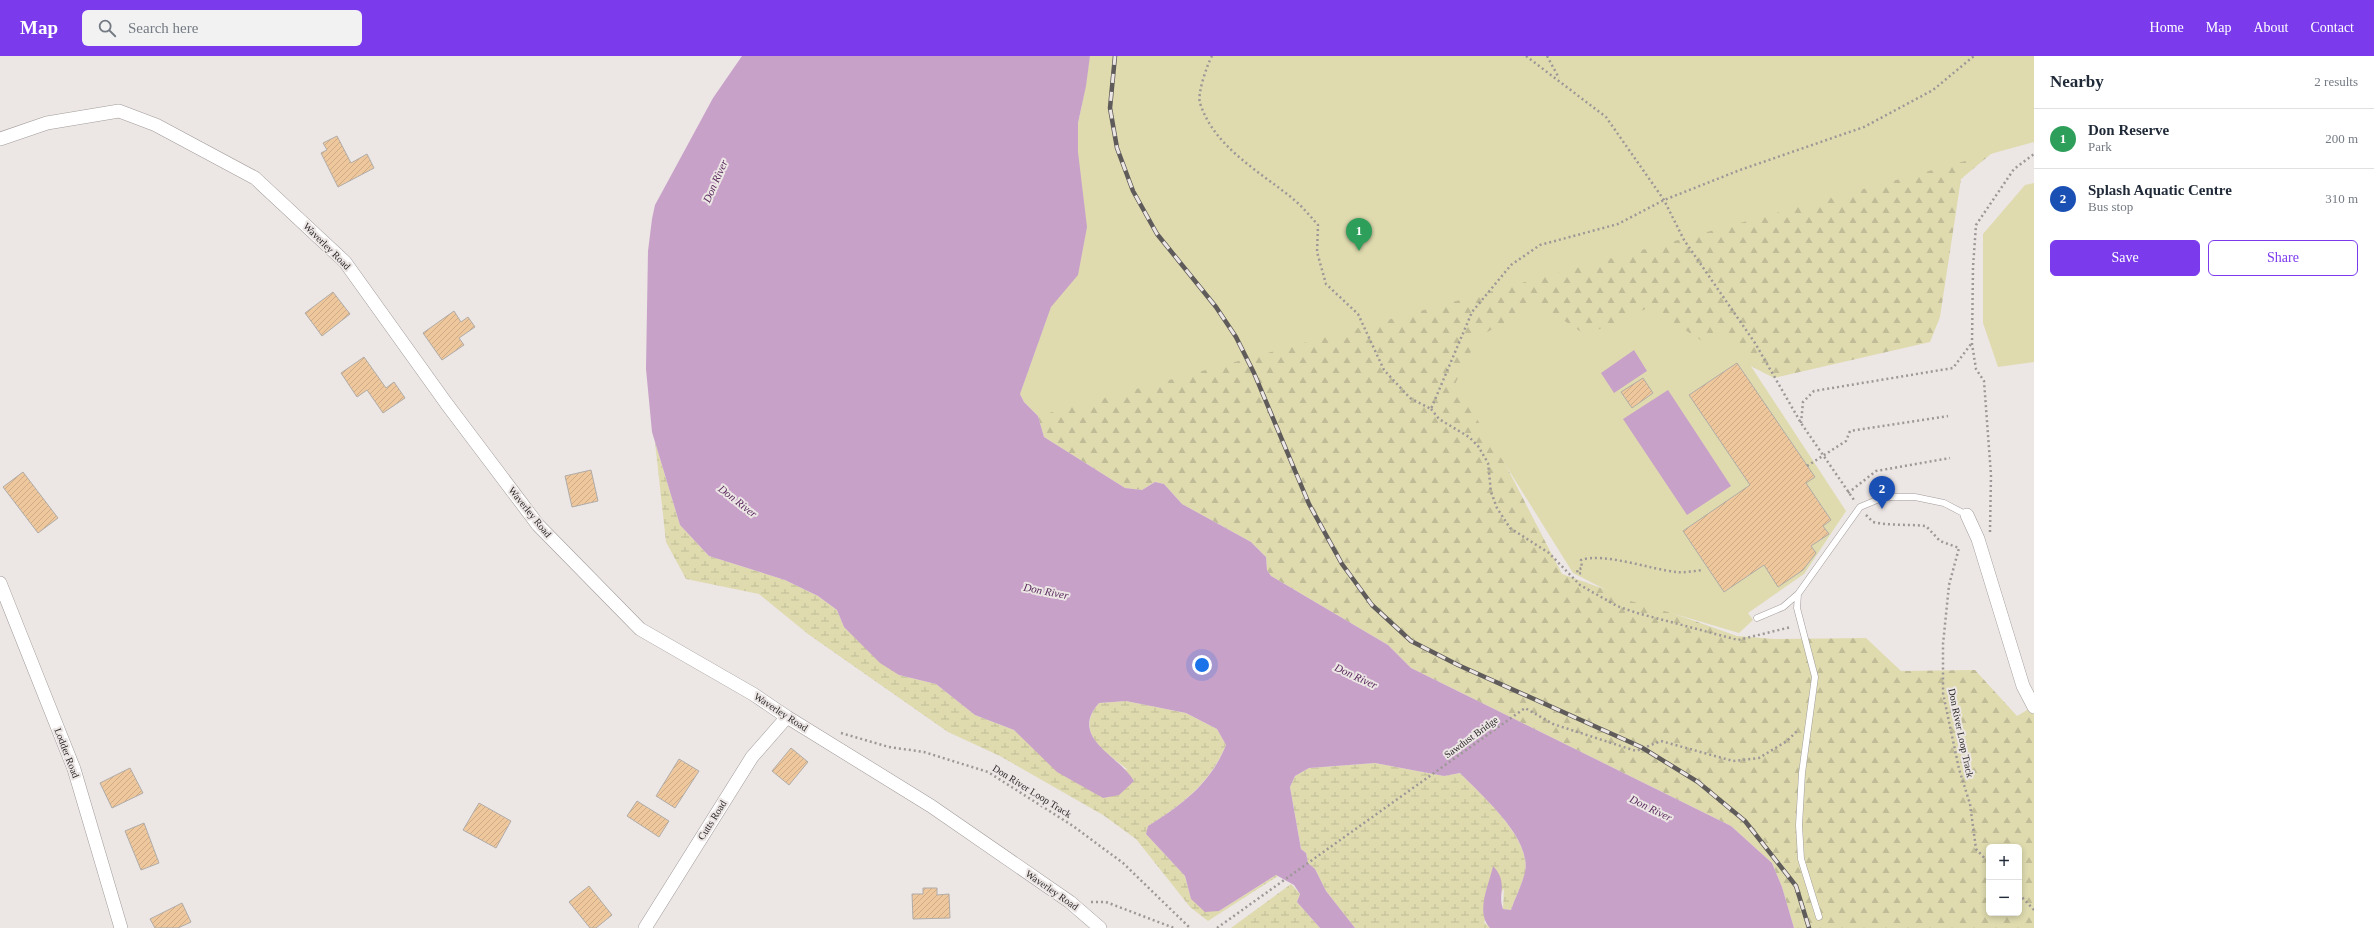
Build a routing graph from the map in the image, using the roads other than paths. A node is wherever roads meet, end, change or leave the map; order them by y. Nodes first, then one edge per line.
1 (0, 139) edge
2 (1967, 515) joint
3 (0, 583) edge
4 (1798, 594) junction
5 (1757, 618) dead end
6 (2034, 706) edge
7 (787, 717) junction
8 (1818, 916) dead end
9 (121, 928) edge
10 (646, 928) edge
11 (1100, 928) edge

1 - 7 street, Waverley Road
2 - 4 lane
2 - 6 street
3 - 9 street, Lodder Road
4 - 5 lane
4 - 8 lane
7 - 10 street, Cutts Road
7 - 11 street, Waverley Road

